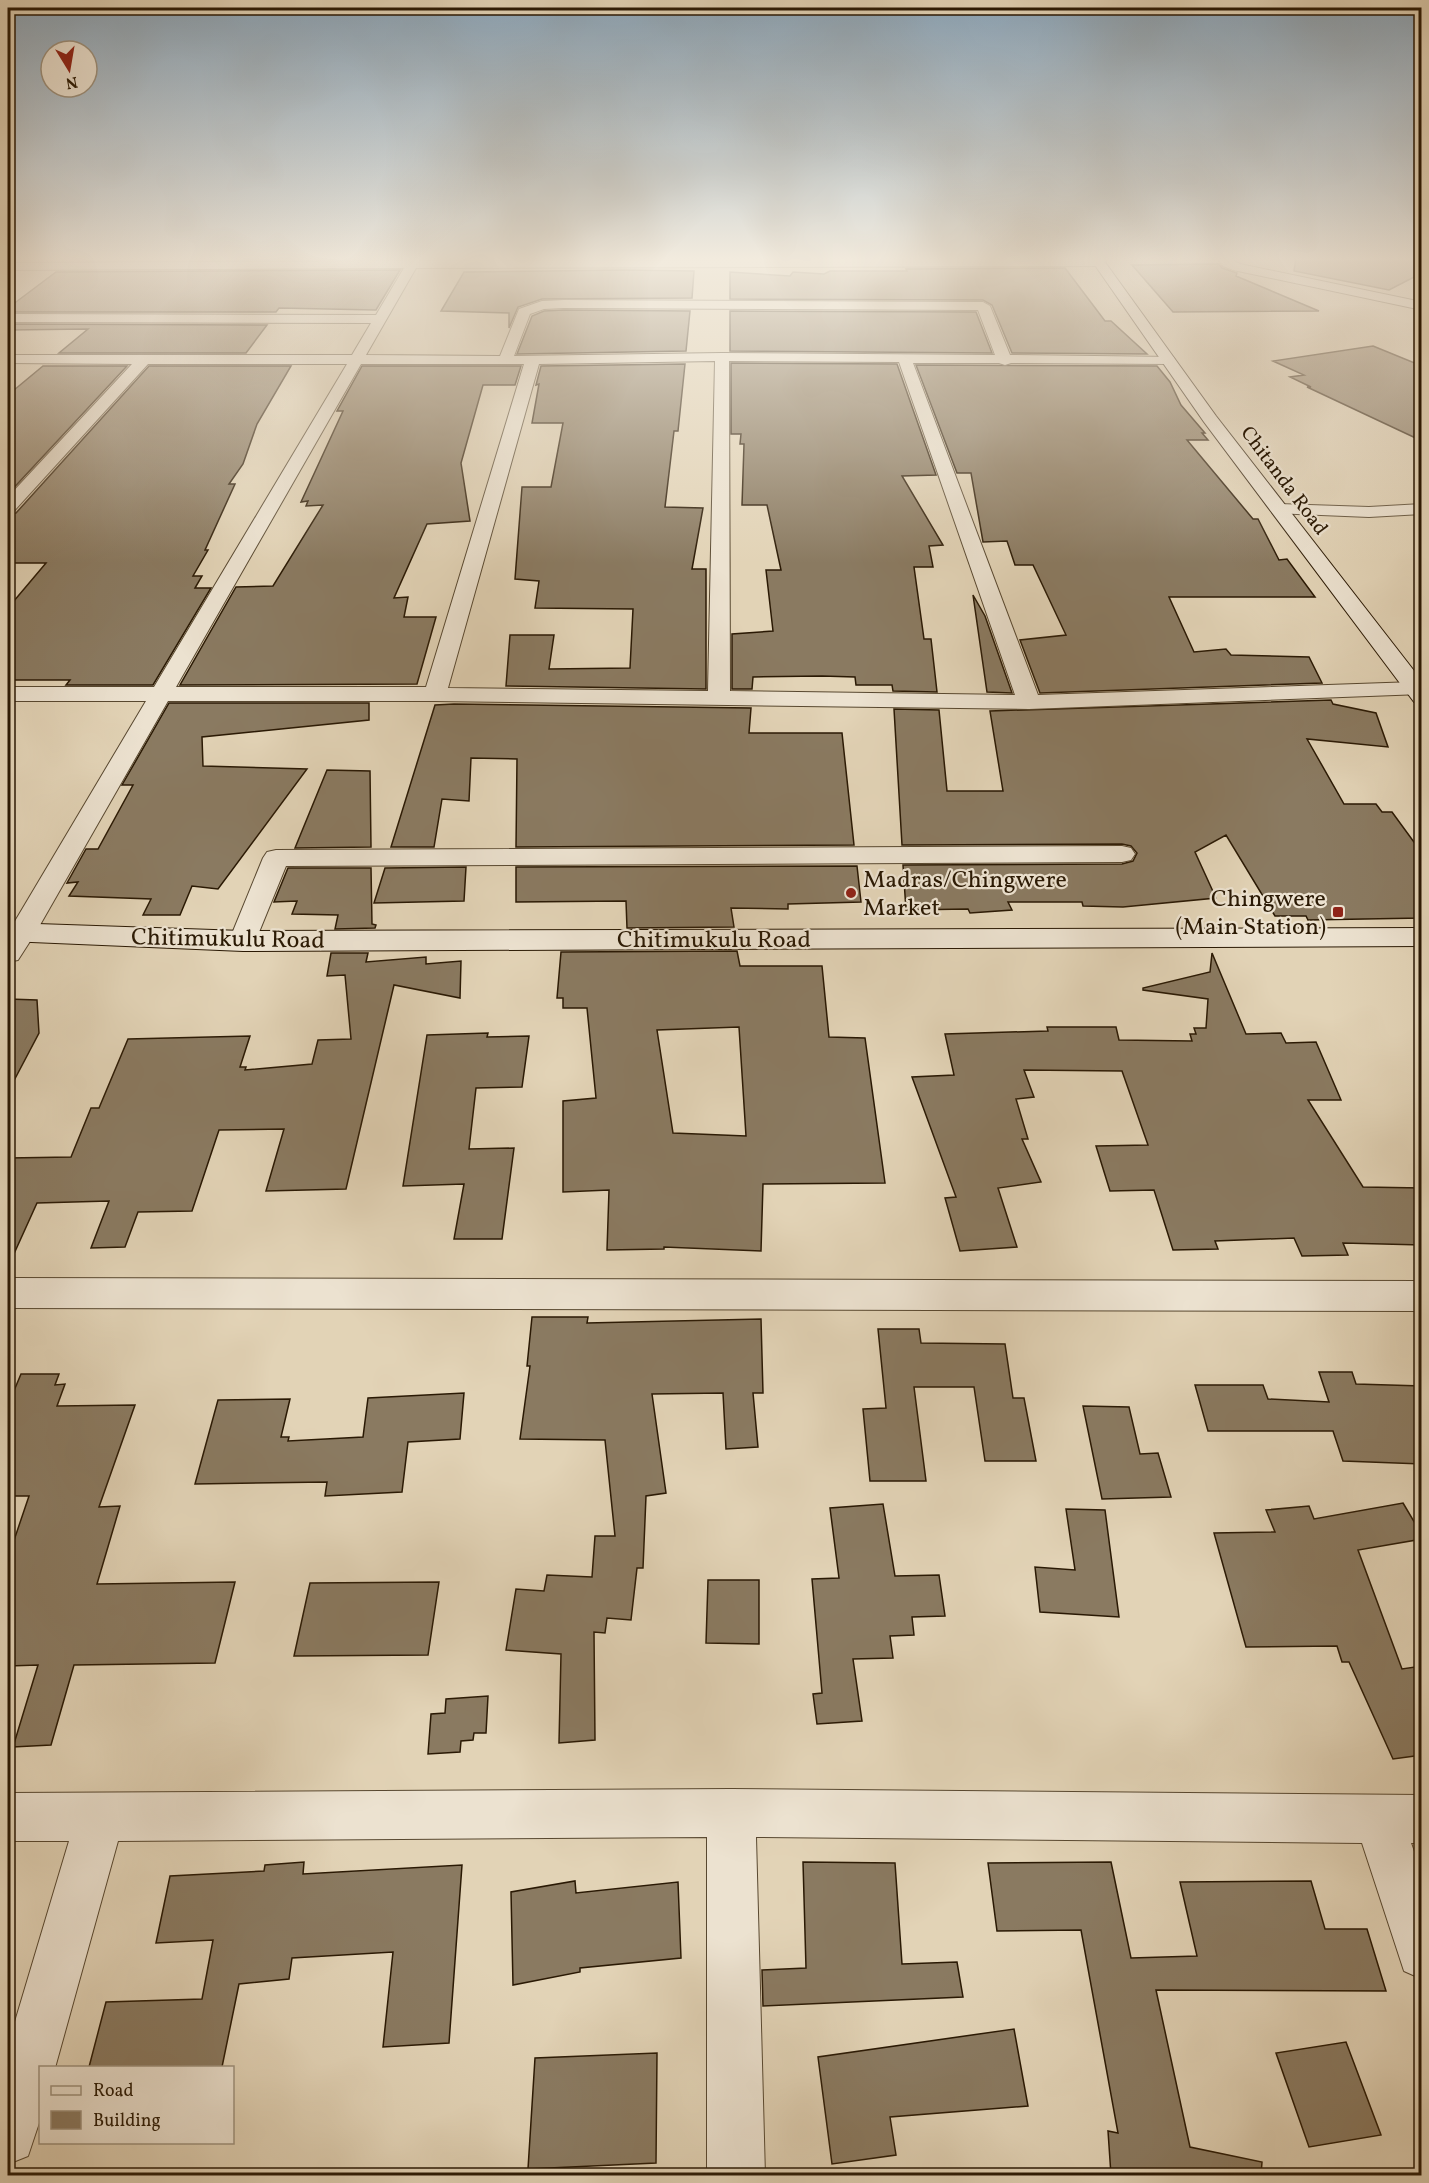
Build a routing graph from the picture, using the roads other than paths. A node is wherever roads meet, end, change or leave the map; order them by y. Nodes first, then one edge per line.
1 (533, 359) edge
2 (143, 360) edge
3 (356, 360) edge
4 (486, 360) edge
5 (505, 360) joint
6 (509, 360) edge
7 (722, 360) edge
8 (897, 360) edge
9 (905, 360) junction
10 (1168, 360) joint
11 (1005, 361) joint
12 (8, 507) edge
13 (1279, 509) junction
14 (1419, 511) edge
15 (1418, 693) edge
16 (8, 694) edge
17 (435, 694) junction
18 (163, 695) junction
19 (719, 698) junction
20 (1029, 702) junction
21 (1122, 854) dead end
22 (1422, 937) edge
23 (12, 939) edge
24 (243, 941) junction
25 (8, 1293) edge
26 (1422, 1296) edge
27 (731, 1813) junction
28 (101, 1816) junction
29 (8, 1817) edge
30 (1400, 1819) edge
31 (1422, 1953) edge
32 (8, 2136) edge
33 (736, 2175) edge

1 - 17 street
2 - 12 street
3 - 18 street
4 - 5 street
5 - 6 street
7 - 19 street
8 - 9 street
9 - 11 street
9 - 20 street
10 - 11 street
10 - 13 street, Chitanda Road
13 - 14 street
13 - 15 street, Chitanda Road
15 - 20 street
16 - 18 street
17 - 18 street
17 - 19 street
18 - 23 street
19 - 20 street
21 - 24 street
22 - 24 street, Chitimukulu Road
23 - 24 street, Chitimukulu Road
25 - 26 street
27 - 28 street
27 - 30 street
27 - 33 street
28 - 29 street
28 - 32 street
30 - 31 street

